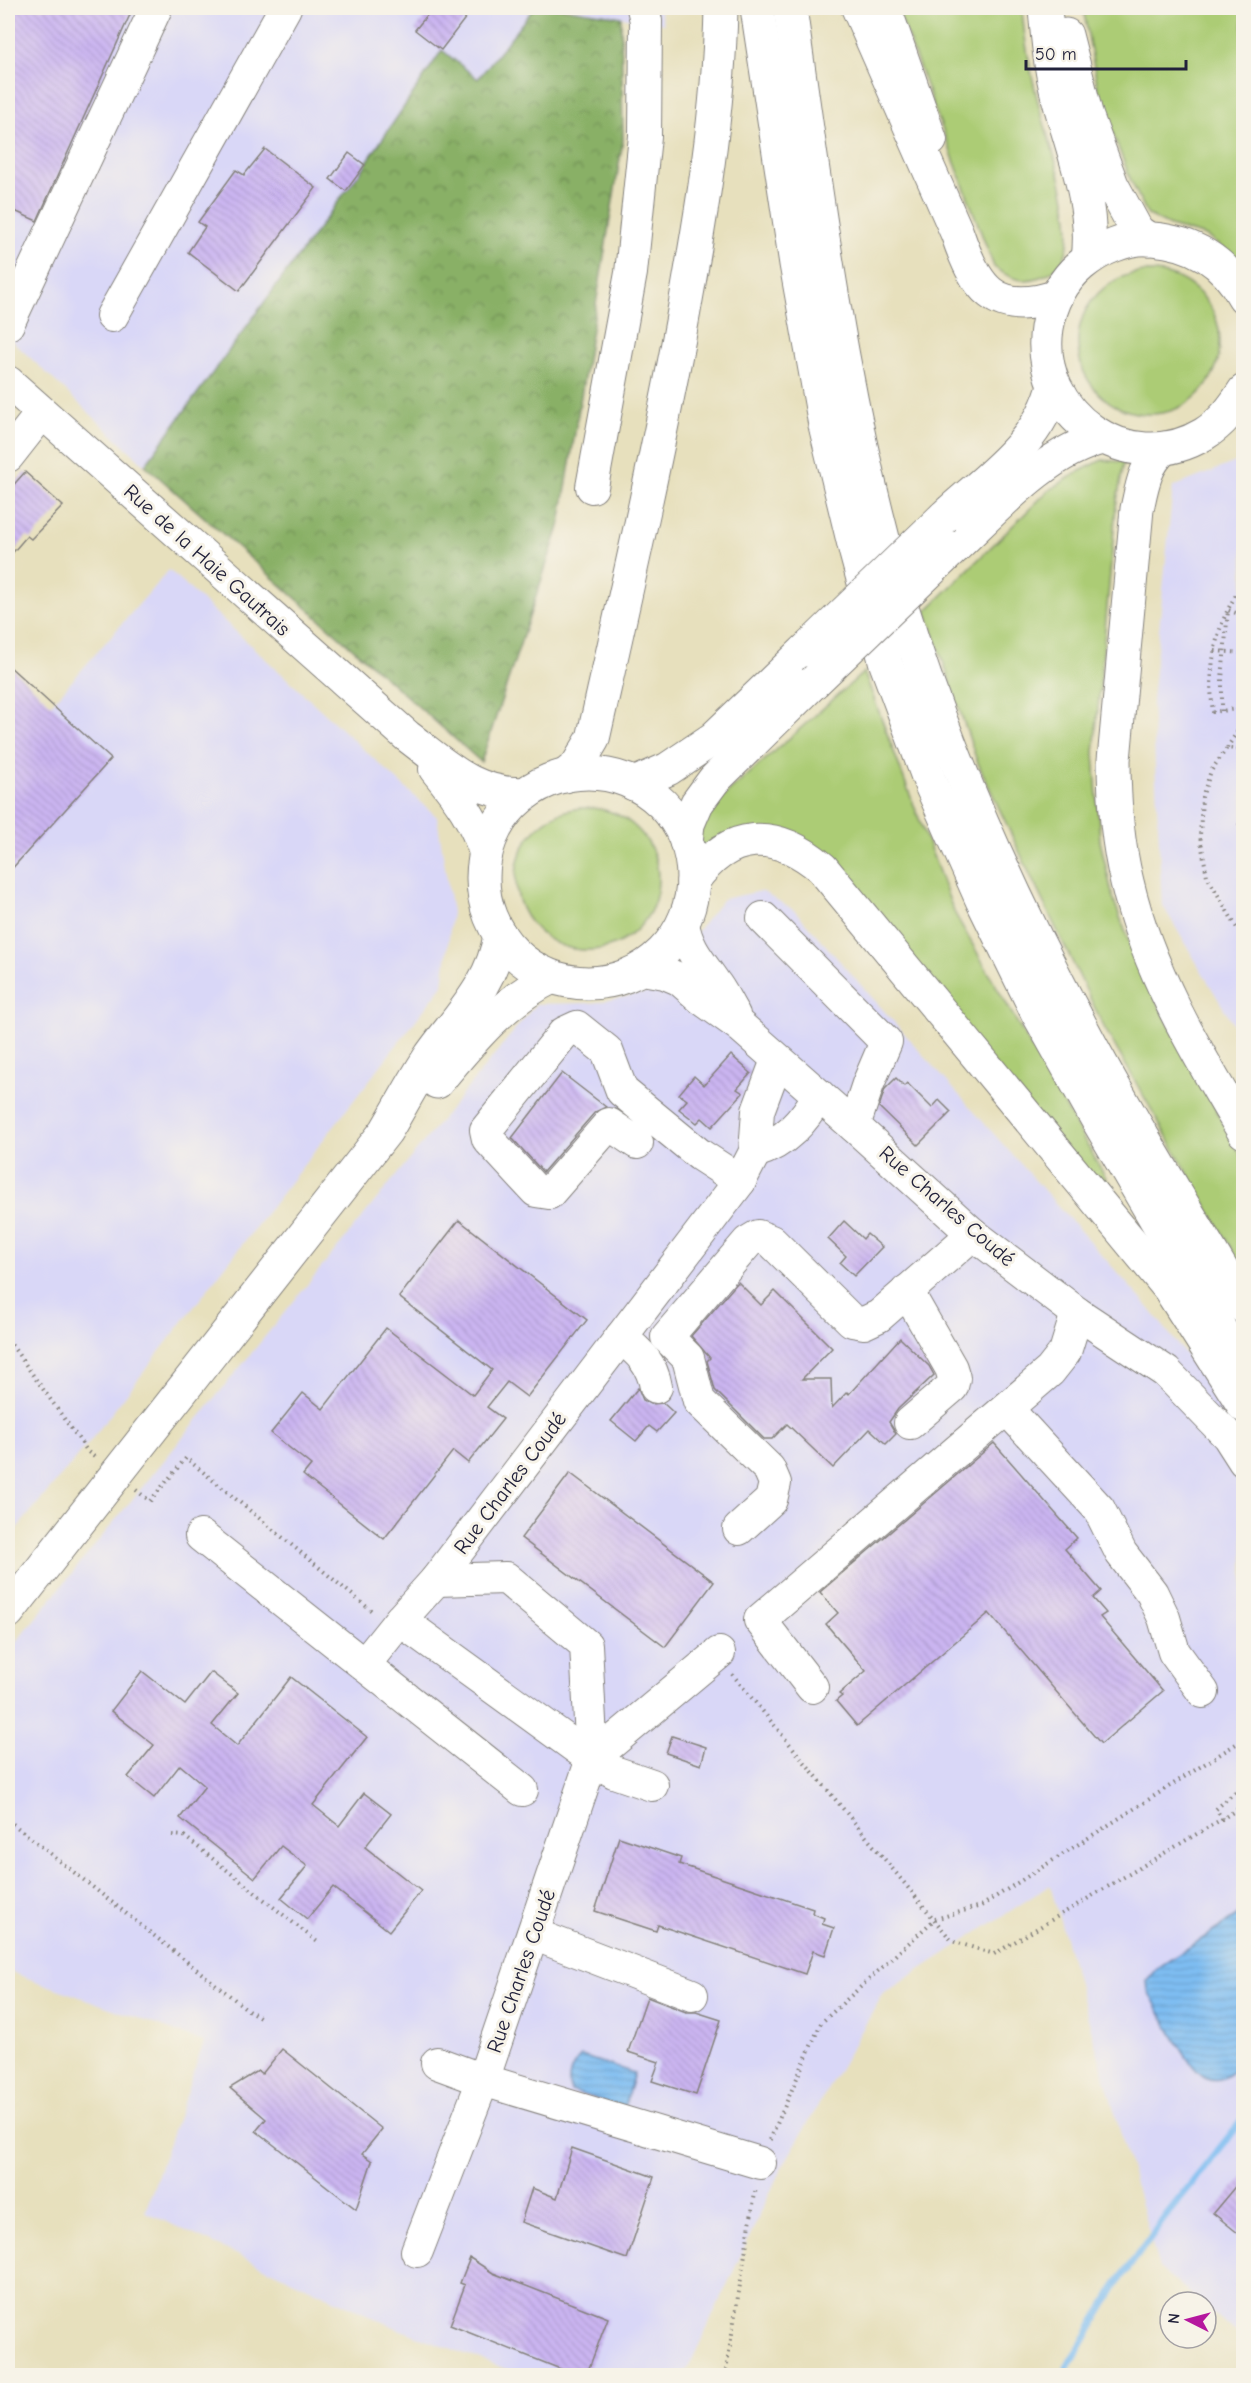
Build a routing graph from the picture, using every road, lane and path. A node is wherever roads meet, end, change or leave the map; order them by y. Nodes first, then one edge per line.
1 (156, 8) edge
2 (285, 8) edge
3 (644, 8) edge
4 (721, 8) edge
5 (757, 8) edge
6 (790, 8) edge
7 (858, 8) edge
8 (885, 8) edge
9 (1045, 8) edge
10 (1060, 8) edge
11 (957, 233) junction
12 (1148, 239) junction
13 (1088, 259) junction
14 (1057, 296) junction
15 (1244, 297) edge
16 (112, 316) dead end
17 (8, 324) edge
18 (8, 382) edge
19 (1054, 385) junction
20 (1240, 400) edge
21 (41, 414) junction
22 (1103, 438) junction
23 (1164, 448) junction
24 (8, 456) edge
25 (592, 487) dead end
26 (1244, 584) edge
27 (1228, 610) junction
28 (1244, 616) edge
29 (1215, 651) junction
30 (1225, 651) junction
31 (1244, 653) edge
32 (1244, 708) edge
33 (1237, 709) junction
34 (1222, 711) junction
35 (407, 736) junction
36 (1227, 748) junction
37 (1244, 750) edge
38 (565, 776) junction
39 (634, 784) junction
40 (526, 793) junction
41 (1239, 823) dead end
42 (1244, 834) edge
43 (686, 842) junction
44 (486, 856) junction
45 (693, 881) junction
46 (763, 918) dead end
47 (682, 924) junction
48 (500, 935) junction
49 (1244, 940) edge
50 (642, 969) junction
51 (552, 977) junction
52 (740, 1026) junction
53 (777, 1060) junction
54 (819, 1095) junction
55 (854, 1125) junction
56 (386, 1131) junction
57 (1244, 1132) edge
58 (637, 1143) dead end
59 (755, 1152) junction
60 (740, 1180) junction
61 (973, 1234) junction
62 (907, 1291) junction
63 (1244, 1307) edge
64 (1077, 1313) junction
65 (621, 1337) junction
66 (8, 1340) edge
67 (1244, 1370) edge
68 (656, 1387) dead end
69 (1244, 1406) edge
70 (1006, 1409) junction
71 (910, 1423) dead end
72 (88, 1452) dead end
73 (1244, 1461) edge
74 (150, 1501) dead end
75 (739, 1529) dead end
76 (201, 1536) dead end
77 (436, 1580) junction
78 (8, 1612) edge
79 (387, 1616) junction
80 (724, 1662) joint
81 (364, 1665) junction
82 (812, 1687) dead end
83 (1203, 1692) dead end
84 (1244, 1739) edge
85 (592, 1759) junction
86 (1244, 1784) edge
87 (652, 1785) dead end
88 (522, 1791) dead end
89 (1244, 1805) edge
90 (1222, 1819) junction
91 (8, 1820) edge
92 (172, 1835) dead end
93 (935, 1919) junction
94 (533, 1934) junction
95 (320, 1944) dead end
96 (692, 1995) dead end
97 (263, 2019) dead end
98 (437, 2063) dead end
99 (483, 2080) junction
100 (760, 2163) junction
101 (417, 2251) dead end
102 (725, 2376) edge

1 - 17 street
2 - 16 street
3 - 25 street
4 - 38 main road
5 - 67 main road
6 - 63 main road
7 - 11 main road
8 - 11 street
9 - 13 main road
10 - 12 main road
11 - 14 main road
12 - 13 main road
12 - 15 main road
13 - 14 main road
14 - 19 main road
18 - 21 street, Rue de la Haie Gautrais
19 - 22 main road
19 - 39 main road, bridge
20 - 23 main road
21 - 24 street
21 - 35 street, Rue de la Haie Gautrais
22 - 23 main road
22 - 43 main road, bridge
23 - 57 main road
26 - 27 path
27 - 28 path
27 - 29 path
27 - 30 path
29 - 30 path
29 - 34 path
30 - 31 path
30 - 34 path
32 - 33 path
33 - 34 path
33 - 36 path
35 - 40 street, Rue de la Haie Gautrais
35 - 44 street, Rue de la Haie Gautrais
36 - 37 path
36 - 49 path
38 - 39 main road
38 - 40 main road
39 - 43 main road
40 - 44 main road
41 - 42 path
43 - 45 main road
44 - 48 main road
45 - 47 main road
45 - 69 main road
46 - 55 street
47 - 50 main road
47 - 52 street
48 - 51 main road
48 - 56 main road
50 - 51 main road
50 - 52 street
51 - 56 main road
52 - 53 street, Rue Charles Coudé
53 - 54 street, Rue Charles Coudé
53 - 59 street, Rue Charles Coudé
54 - 55 street, Rue Charles Coudé
54 - 59 street
55 - 61 street, Rue Charles Coudé
56 - 78 main road
58 - 60 street
59 - 60 street, Rue Charles Coudé
60 - 65 street, Rue Charles Coudé
61 - 62 street
61 - 64 street, Rue Charles Coudé
62 - 71 street
62 - 75 street
64 - 70 street
64 - 73 street, Rue Charles Coudé
65 - 68 street
65 - 77 street, Rue Charles Coudé
66 - 72 path
70 - 82 street
70 - 83 street
74 - 79 path
76 - 81 street
77 - 79 street, Rue Charles Coudé
77 - 85 street
79 - 81 street, Rue Charles Coudé
79 - 85 street
80 - 85 street
80 - 93 path
81 - 88 street
84 - 93 path
85 - 87 street
85 - 94 street, Rue Charles Coudé
86 - 90 path
89 - 90 path
90 - 93 path
91 - 97 path
92 - 95 path
93 - 100 path
94 - 96 street
94 - 99 street, Rue Charles Coudé
98 - 99 street
99 - 100 street, Rue Charles Coudé
99 - 101 street, Rue Charles Coudé
100 - 102 path

